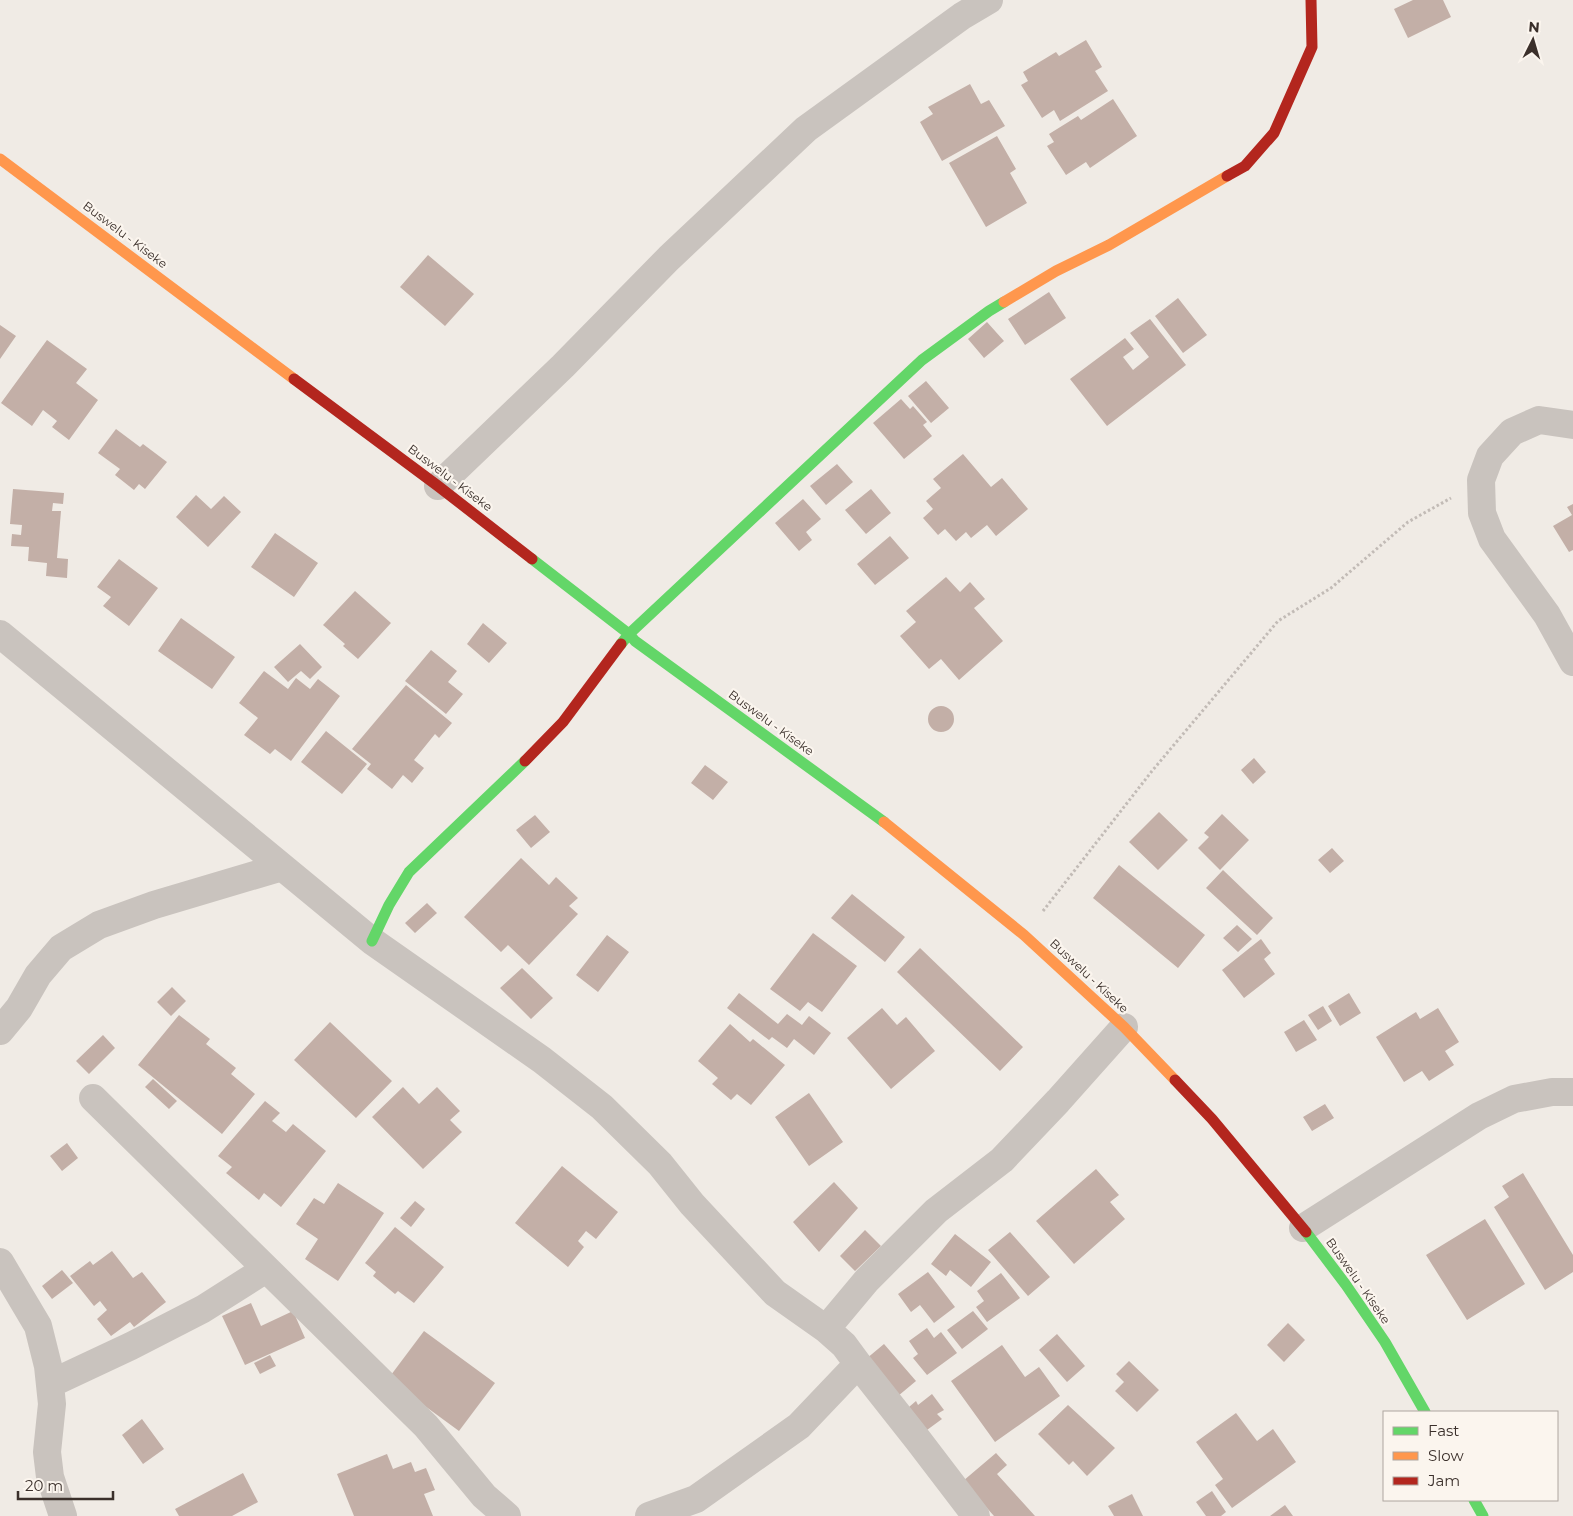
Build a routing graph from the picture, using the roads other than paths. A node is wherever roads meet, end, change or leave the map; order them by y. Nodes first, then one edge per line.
1 (989, 0) edge
2 (1311, 0) edge
3 (0, 159) edge
4 (1573, 425) edge
5 (438, 486) junction
6 (0, 634) edge
7 (629, 634) junction
8 (1573, 662) edge
9 (282, 866) junction
10 (372, 941) junction
11 (1124, 1027) junction
12 (0, 1031) edge
13 (1566, 1088) edge
14 (93, 1098) dead end
15 (1304, 1228) junction
16 (0, 1262) edge
17 (266, 1269) junction
18 (826, 1329) junction
19 (858, 1364) junction
20 (50, 1384) junction
21 (1424, 1411) edge
22 (1475, 1501) edge
23 (662, 1514) edge
24 (63, 1516) edge
25 (507, 1516) edge
26 (976, 1516) edge
27 (1483, 1516) edge

1 - 5 street
2 - 7 main road
3 - 5 main road, Buswelu - Kiseke
4 - 8 street
5 - 7 main road, Buswelu - Kiseke
6 - 9 street
7 - 10 main road
7 - 11 main road, Buswelu - Kiseke
9 - 10 street
9 - 12 street
10 - 18 street
11 - 15 main road, Buswelu - Kiseke
11 - 18 street
13 - 15 street
14 - 17 street
15 - 21 main road, Buswelu - Kiseke
16 - 20 street
17 - 20 street
17 - 25 street
18 - 19 street
19 - 23 street
19 - 26 street
20 - 24 street
22 - 27 main road

